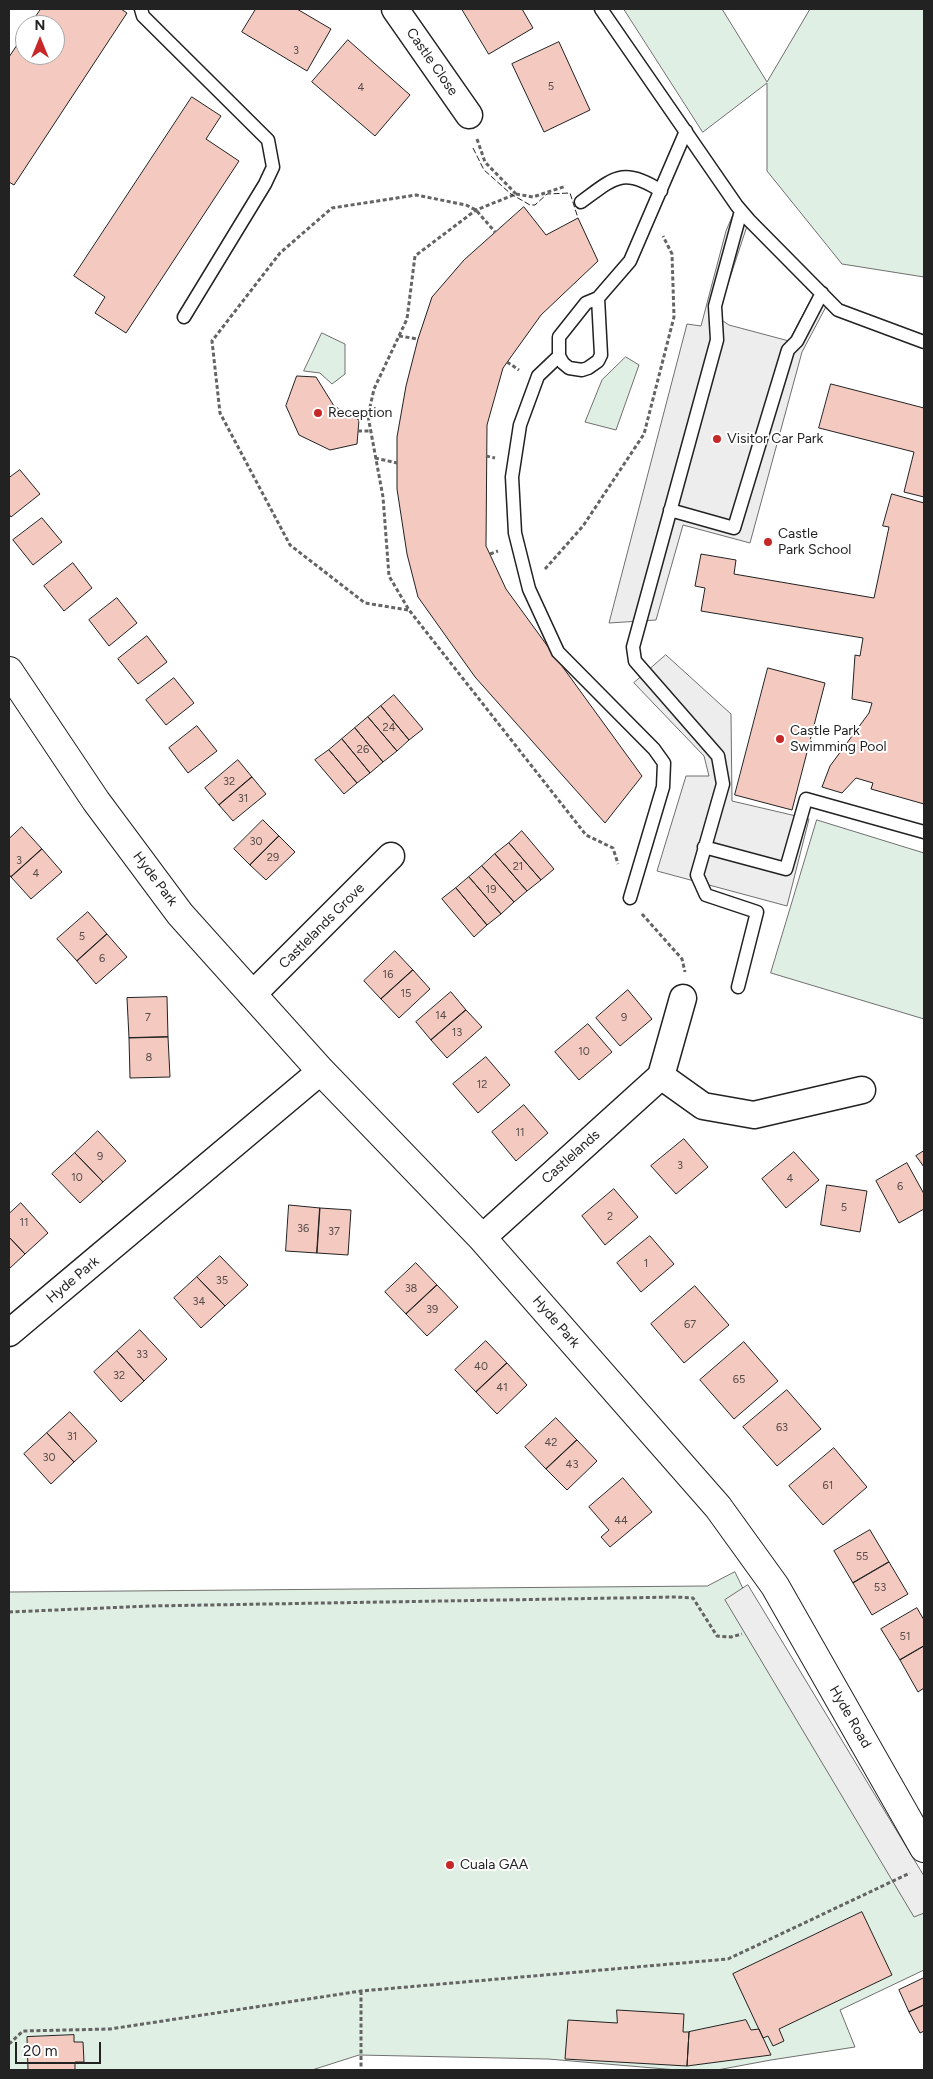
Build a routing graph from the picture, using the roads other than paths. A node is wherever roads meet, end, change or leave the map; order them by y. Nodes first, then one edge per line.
1 (141, 9) edge
2 (395, 9) edge
3 (602, 9) edge
4 (469, 115) road end
5 (686, 131) junction
6 (661, 191) junction
7 (581, 202) dead end
8 (741, 211) junction
9 (822, 293) junction
10 (598, 298) junction
11 (184, 317) dead end
12 (924, 342) edge
13 (559, 356) junction
14 (670, 510) junction
15 (9, 671) edge
16 (924, 832) edge
17 (704, 847) junction
18 (391, 856) dead end
19 (630, 898) road end
20 (738, 987) dead end
21 (252, 995) junction
22 (683, 998) road end
23 (321, 1071) junction
24 (661, 1076) junction
25 (862, 1090) dead end
26 (482, 1238) junction
27 (9, 1333) edge
28 (775, 1586) joint
29 (920, 1859) edge

1 - 11 lane
2 - 4 street, Castle Close
3 - 5 lane
5 - 6 lane
5 - 8 lane
6 - 7 lane
6 - 10 lane
8 - 9 lane
8 - 14 lane
9 - 12 lane
9 - 14 lane
10 - 13 lane
10 - 13 lane
13 - 19 lane
14 - 17 lane
15 - 21 street, Hyde Park
16 - 17 lane
17 - 20 lane
18 - 21 street, Castlelands Grove
21 - 23 street, Hyde Park
22 - 24 street
23 - 26 street, Hyde Park
23 - 27 street, Hyde Park
24 - 25 street
24 - 26 street, Castlelands
26 - 28 street, Hyde Park
28 - 29 street, Hyde Road

